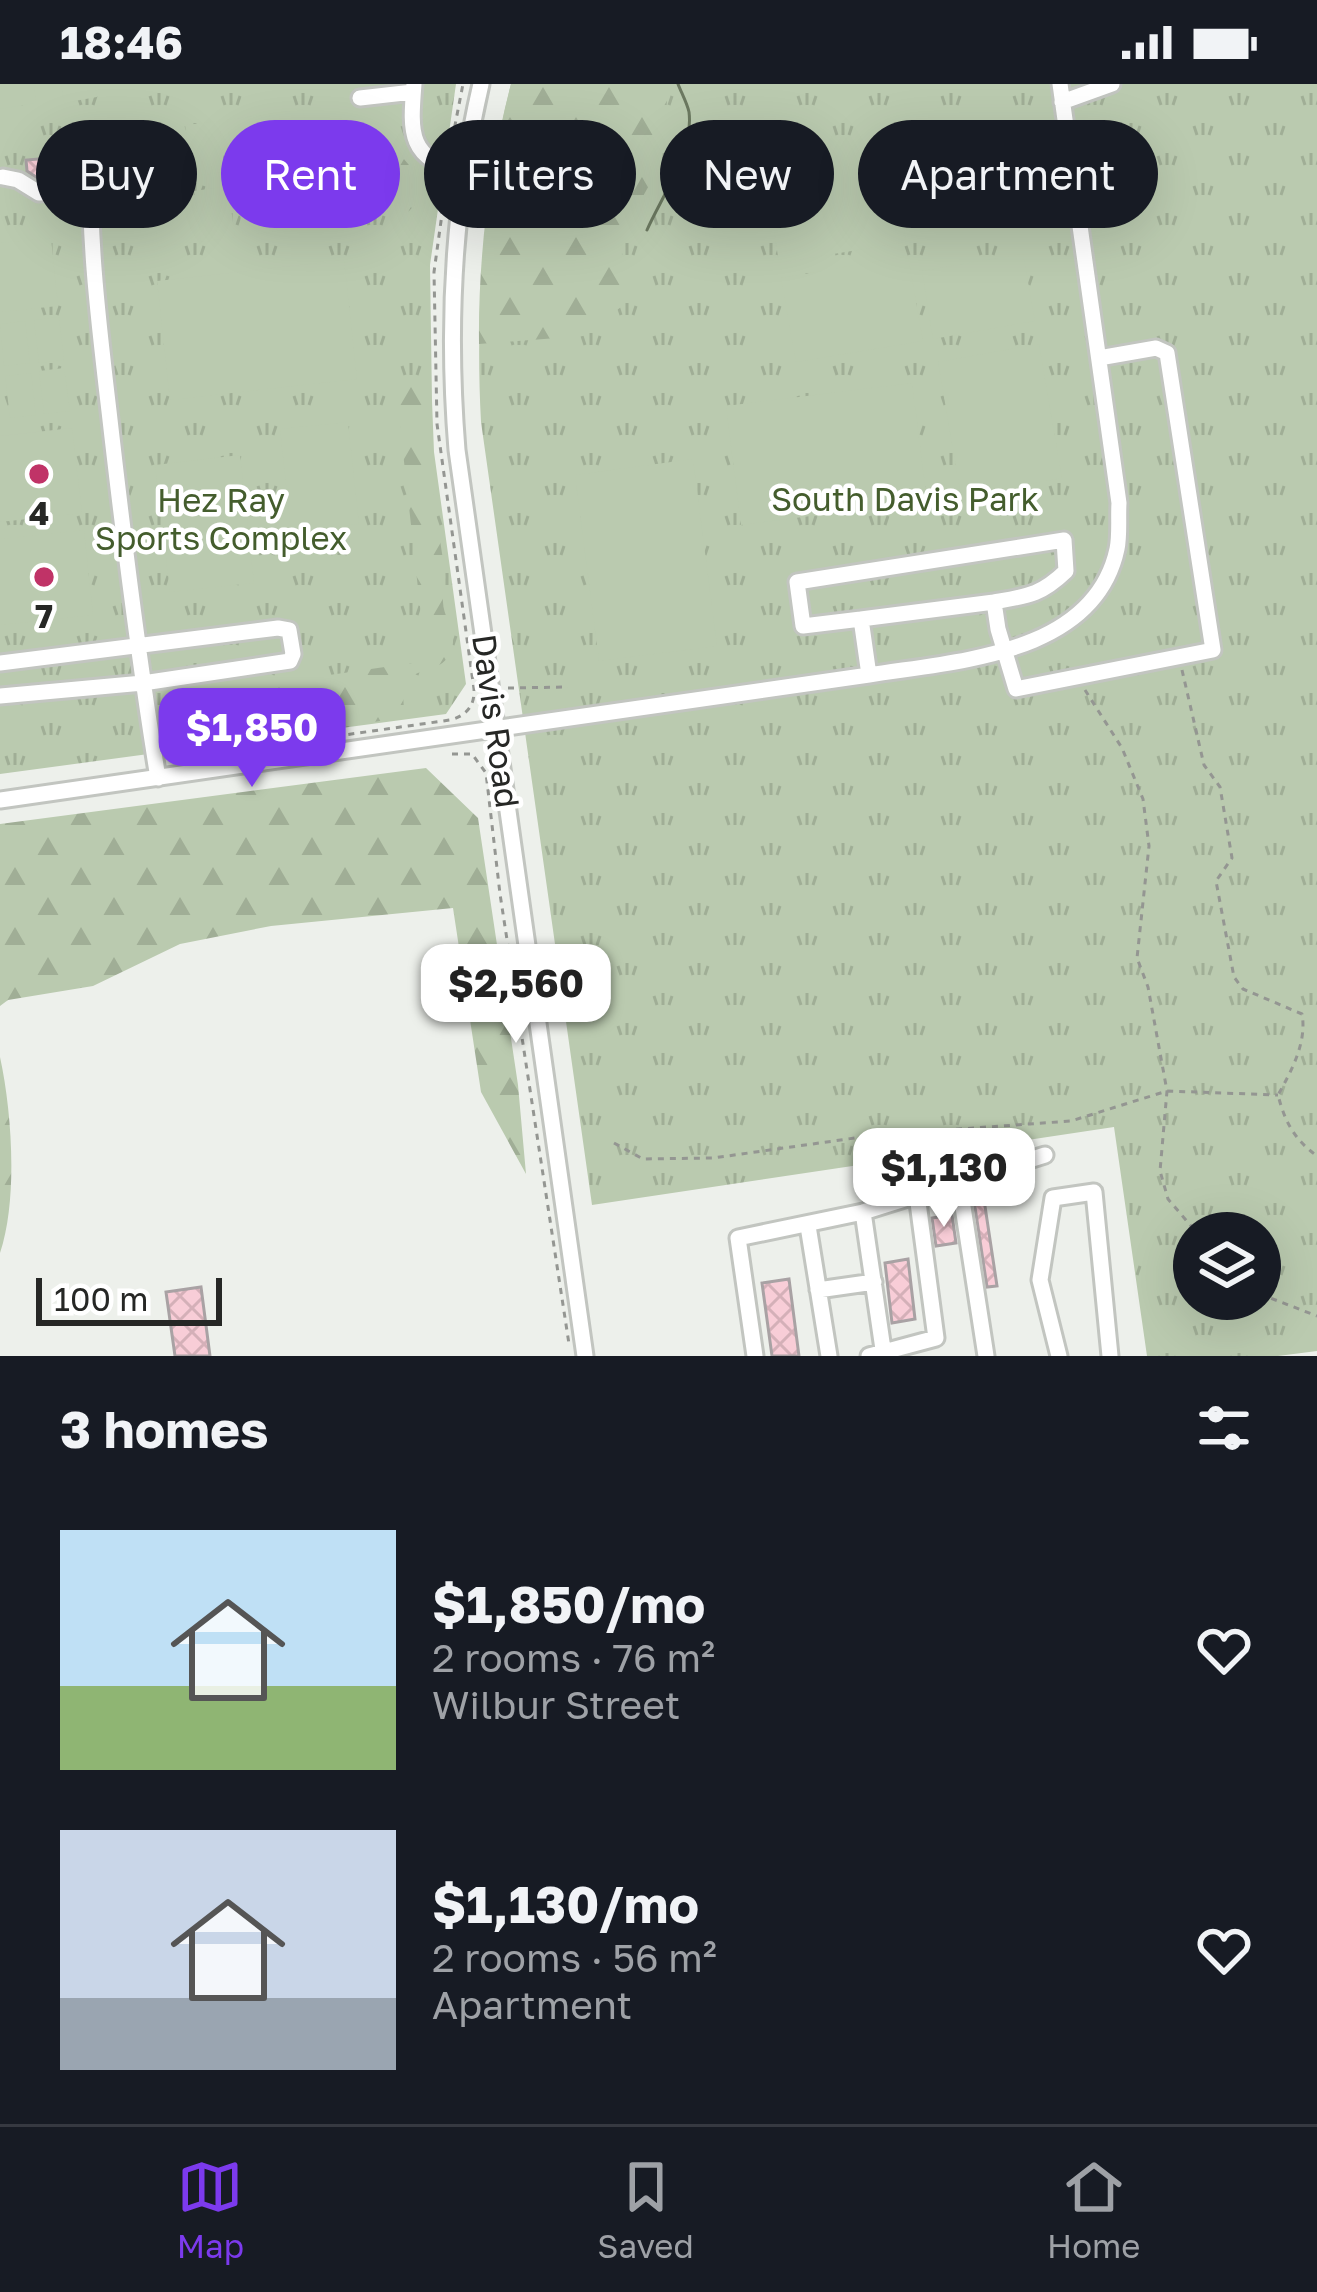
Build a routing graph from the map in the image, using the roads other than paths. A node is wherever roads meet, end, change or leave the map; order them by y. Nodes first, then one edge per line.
1 (481, 84) edge
2 (1060, 84) edge
3 (1112, 84) edge
4 (1091, 87) edge
5 (414, 88) edge
6 (360, 98) dead end
7 (1062, 102) junction
8 (474, 120) edge
9 (424, 153) edge
10 (3, 177) edge
11 (36, 192) edge
12 (91, 228) edge
13 (458, 228) edge
14 (1099, 358) junction
15 (994, 602) junction
16 (861, 619) junction
17 (136, 645) junction
18 (1004, 652) junction
19 (0, 663) edge
20 (869, 674) junction
21 (142, 683) junction
22 (0, 696) edge
23 (498, 730) junction
24 (158, 778) junction
25 (0, 800) edge
26 (1045, 1155) dead end
27 (959, 1181) junction
28 (917, 1195) junction
29 (863, 1212) junction
30 (808, 1226) junction
31 (874, 1282) junction
32 (818, 1290) junction
33 (879, 1355) edge
34 (585, 1356) edge
35 (755, 1356) edge
36 (829, 1356) edge
37 (986, 1356) edge
38 (1059, 1356) edge
39 (1110, 1356) edge

1 - 8 street, Davis Road
2 - 7 street
3 - 4 street
4 - 7 street
5 - 6 street
5 - 9 street
7 - 14 street
10 - 11 street
12 - 17 street
13 - 23 street, Davis Road
14 - 18 street
14 - 18 street
15 - 16 street
15 - 16 street
15 - 18 street
16 - 20 street
17 - 19 street
17 - 21 street
17 - 21 street
18 - 20 street
20 - 23 street
21 - 22 street
21 - 24 street
23 - 24 street
23 - 34 street, Davis Road
24 - 25 street
26 - 27 street
27 - 28 street
27 - 37 street
28 - 29 street
28 - 33 street
29 - 30 street
29 - 31 street
30 - 32 street
30 - 35 street
31 - 32 street
31 - 33 street
32 - 36 street
38 - 39 street

